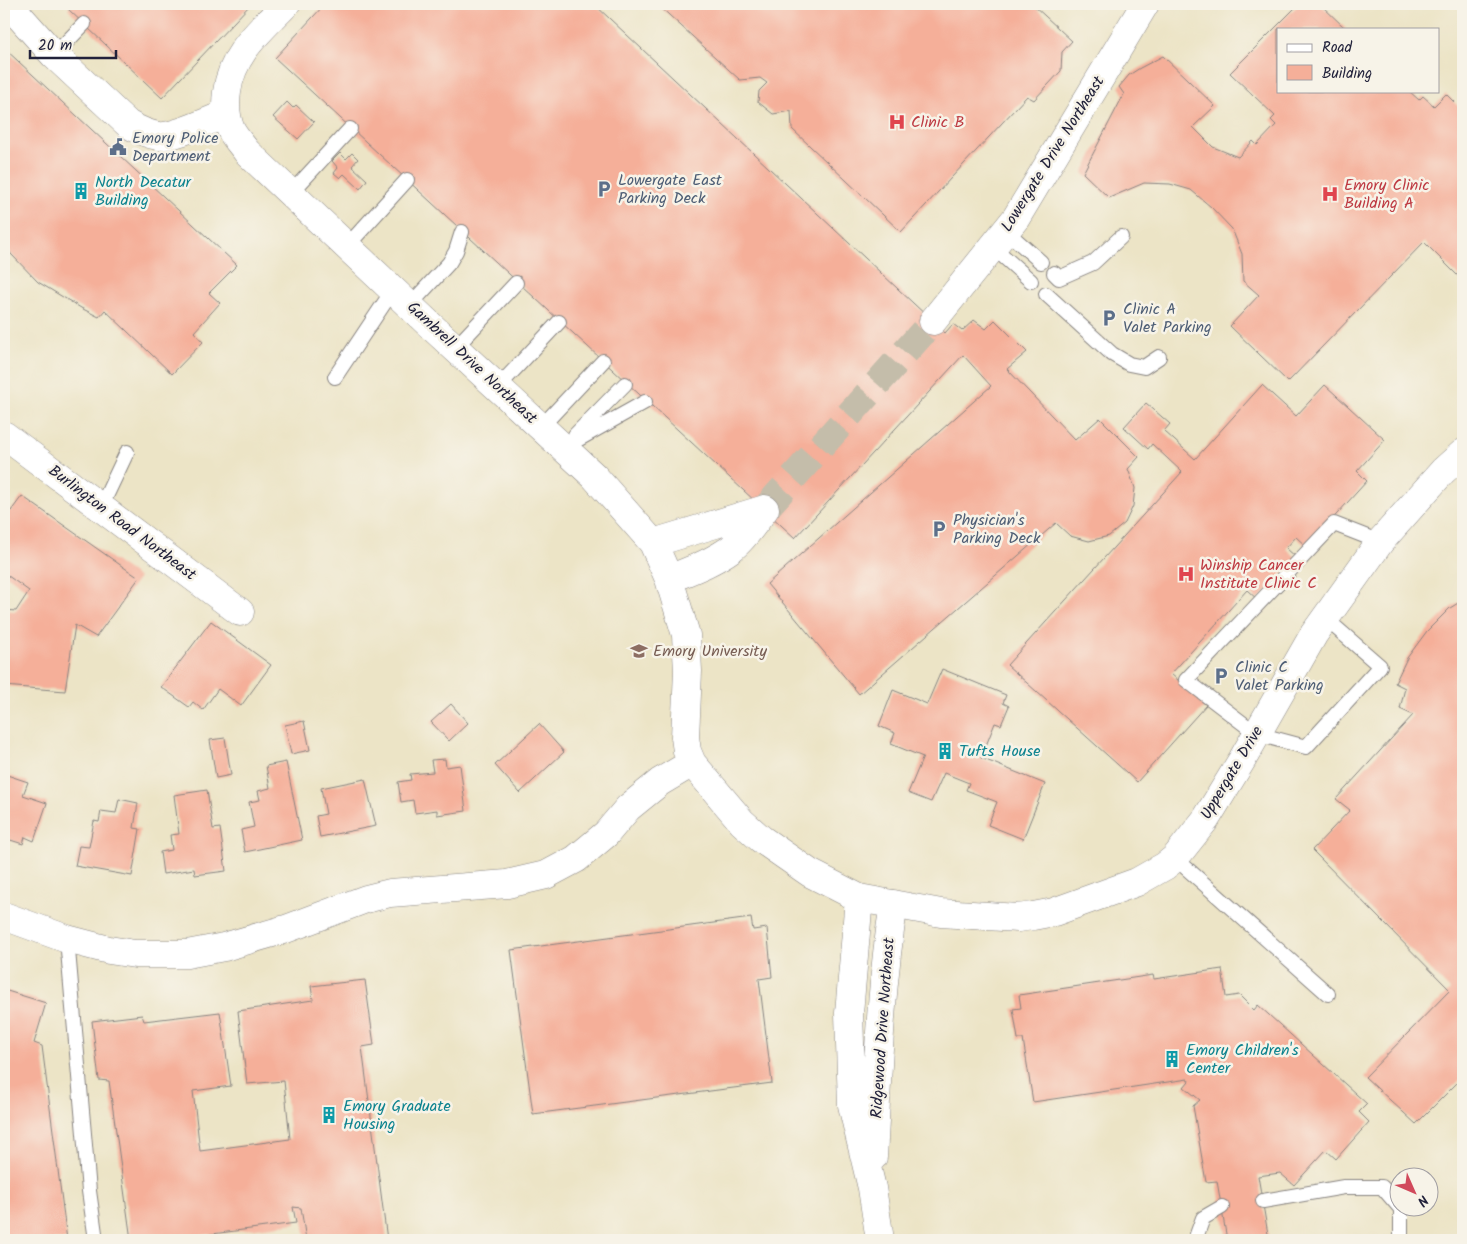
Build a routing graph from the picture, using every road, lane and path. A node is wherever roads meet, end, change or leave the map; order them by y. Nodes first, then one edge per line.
1 (286, 4) edge
2 (1142, 5) edge
3 (9, 8) edge
4 (84, 24) dead end
5 (54, 55) junction
6 (226, 114) junction
7 (350, 129) dead end
8 (407, 180) dead end
9 (291, 193) junction
10 (462, 232) dead end
11 (1122, 237) dead end
12 (1000, 239) junction
13 (347, 246) junction
14 (1041, 262) dead end
15 (1054, 273) dead end
16 (1031, 281) dead end
17 (516, 283) dead end
18 (1046, 294) dead end
19 (401, 298) junction
20 (933, 321) tunnel mouth
21 (559, 322) dead end
22 (455, 348) junction
23 (1159, 357) dead end
24 (603, 361) dead end
25 (336, 378) dead end
26 (625, 384) dead end
27 (498, 388) junction
28 (645, 402) dead end
29 (541, 427) junction
30 (4, 435) edge
31 (563, 448) junction
32 (127, 452) dead end
33 (1463, 453) edge
34 (101, 507) junction
35 (1380, 542) junction
36 (653, 543) junction
37 (670, 579) junction
38 (240, 612) dead end
39 (1325, 618) junction
40 (1257, 734) junction
41 (692, 763) junction
42 (1175, 858) junction
43 (859, 898) junction
44 (894, 904) junction
45 (4, 916) edge
46 (67, 939) junction
47 (1328, 994) dead end
48 (872, 1188) junction
49 (1263, 1201) dead end
50 (1222, 1207) dead end
51 (96, 1240) edge
52 (880, 1240) edge
53 (1195, 1240) edge
54 (1402, 1240) edge

1 - 6 street, Gambrell Drive Northeast
2 - 12 street, Lowergate Drive Northeast
3 - 5 street
4 - 5 lane
5 - 6 street
6 - 9 street, Gambrell Drive Northeast
7 - 9 lane
8 - 13 lane
9 - 13 street, Gambrell Drive Northeast
10 - 19 lane
11 - 15 lane
12 - 14 lane
12 - 16 lane
12 - 20 street, Lowergate Drive Northeast
13 - 19 street, Gambrell Drive Northeast
17 - 22 lane
18 - 23 lane
19 - 22 street, Gambrell Drive Northeast
19 - 25 lane
21 - 27 lane
22 - 27 street, Gambrell Drive Northeast
24 - 29 lane
26 - 31 lane
27 - 29 street, Gambrell Drive Northeast
28 - 31 lane
29 - 31 street, Gambrell Drive Northeast
30 - 34 street, Burlington Road Northeast
31 - 36 street, Gambrell Drive Northeast
32 - 34 lane
33 - 35 street, Uppergate Drive
34 - 38 street, Burlington Road Northeast
35 - 39 street, Uppergate Drive
35 - 40 lane
36 - 37 street, Gambrell Drive Northeast
36 - 37 street
37 - 41 street, Gambrell Drive Northeast
39 - 40 street, Uppergate Drive
39 - 40 lane
40 - 42 street, Uppergate Drive
41 - 43 street
41 - 46 street
42 - 44 street, Uppergate Drive
42 - 47 lane
43 - 44 street
43 - 48 street, Ridgewood Drive Northeast
44 - 48 street, Ridgewood Drive Northeast
45 - 46 street
46 - 51 lane
48 - 52 street, Ridgewood Drive Northeast
49 - 54 lane
50 - 53 lane

